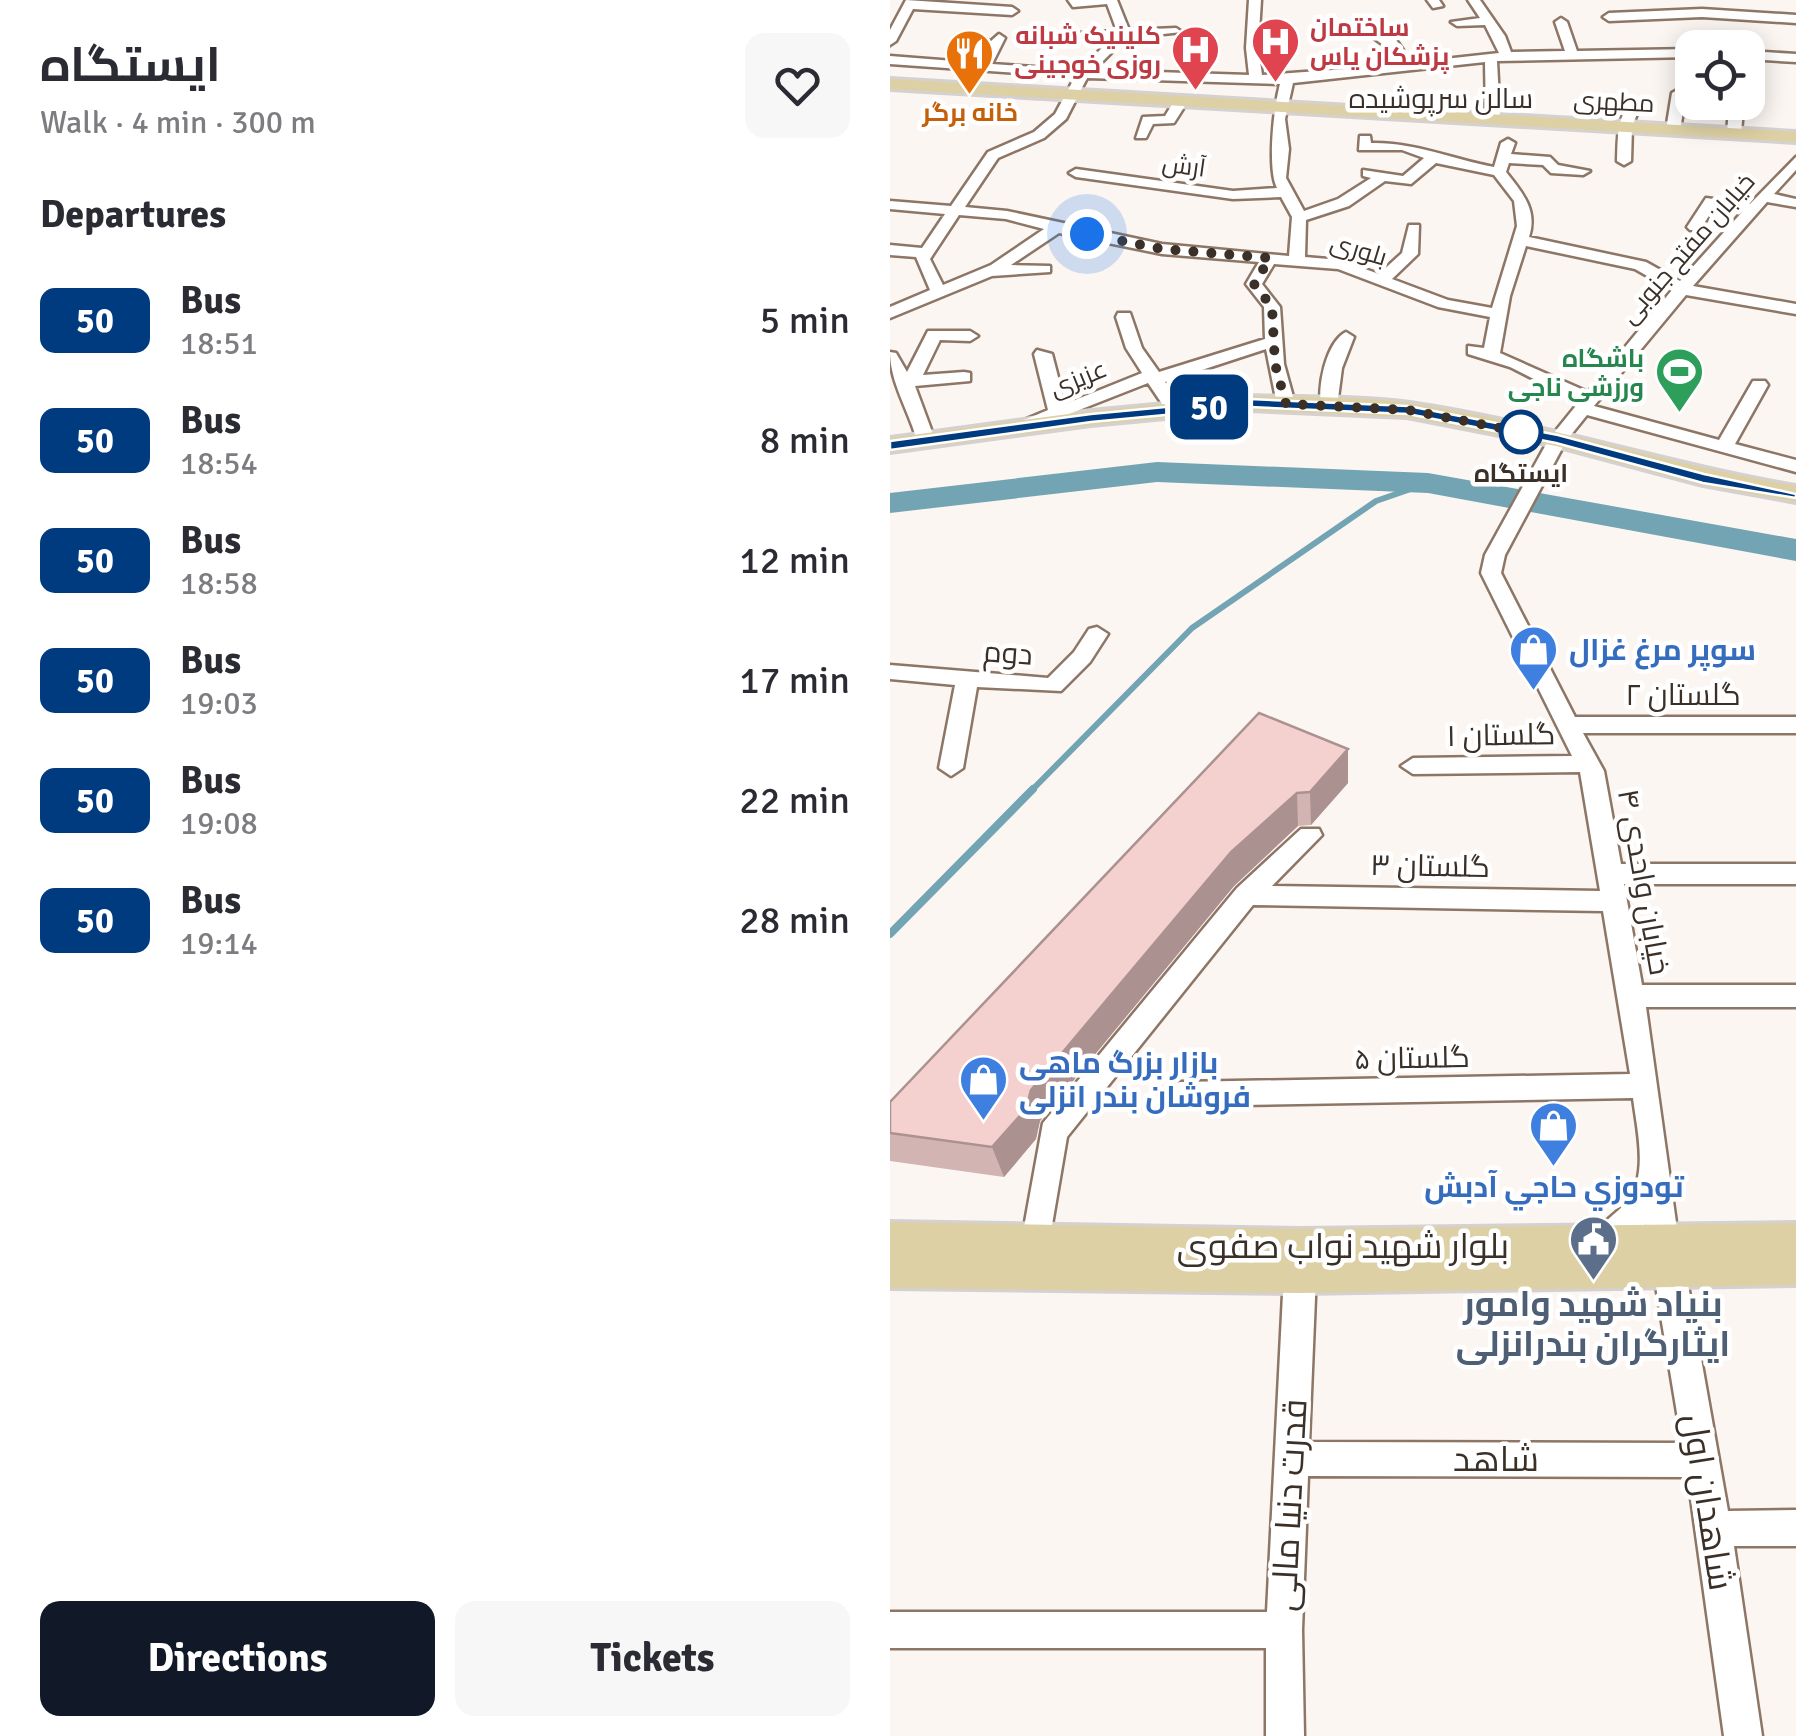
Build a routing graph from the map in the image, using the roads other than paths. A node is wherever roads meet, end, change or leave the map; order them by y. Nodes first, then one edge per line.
1 (1074, 0) edge
2 (1255, 0) edge
3 (1474, 0) edge
4 (911, 2) edge
5 (1112, 2) edge
6 (1130, 4) dead end
7 (1012, 11) dead end
8 (1609, 17) dead end
9 (1796, 19) edge
10 (1488, 21) junction
11 (1457, 22) dead end
12 (1560, 22) dead end
13 (894, 29) edge
14 (1371, 30) dead end
15 (1176, 32) dead end
16 (1124, 33) junction
17 (1062, 37) dead end
18 (968, 44) dead end
19 (925, 50) dead end
20 (1570, 52) junction
21 (1675, 52) edge
22 (1765, 56) edge
23 (1498, 57) junction
24 (1345, 58) dead end
25 (1796, 58) edge
26 (890, 60) edge
27 (910, 61) junction
28 (984, 66) junction
29 (1378, 70) junction
30 (1083, 74) junction
31 (1204, 76) junction
32 (1327, 76) junction
33 (1256, 78) junction
34 (1287, 80) junction
35 (890, 84) edge
36 (1072, 94) junction
37 (1184, 101) junction
38 (1633, 106) dead end
39 (1279, 107) junction
40 (1415, 114) junction
41 (1675, 114) edge
42 (1493, 119) junction
43 (1735, 120) edge
44 (1624, 127) junction
45 (1672, 130) junction
46 (1734, 133) junction
47 (1140, 135) dead end
48 (1796, 137) edge
49 (1365, 138) dead end
50 (1403, 146) junction
51 (1433, 158) junction
52 (1503, 158) junction
53 (1140, 161) dead end
54 (1624, 161) dead end
55 (1796, 161) edge
56 (1583, 171) dead end
57 (1364, 172) dead end
58 (1076, 173) dead end
59 (1382, 177) junction
60 (1130, 180) junction
61 (1287, 192) junction
62 (1759, 203) junction
63 (1796, 203) edge
64 (890, 205) edge
65 (956, 209) junction
66 (1300, 216) junction
67 (1696, 227) dead end
68 (1056, 228) junction
69 (1414, 228) dead end
70 (1520, 240) junction
71 (890, 250) edge
72 (925, 254) junction
73 (1270, 258) junction
74 (1296, 258) junction
75 (1044, 269) dead end
76 (990, 271) junction
77 (1382, 280) junction
78 (1774, 285) dead end
79 (1682, 290) junction
80 (939, 292) junction
81 (1762, 303) junction
82 (1795, 309) edge
83 (890, 313) edge
84 (1500, 314) junction
85 (1124, 317) dead end
86 (1784, 324) dead end
87 (970, 336) dead end
88 (1346, 337) dead end
89 (1275, 341) junction
90 (1043, 354) dead end
91 (890, 357) edge
92 (964, 376) dead end
93 (1154, 377) junction
94 (906, 382) junction
95 (1760, 385) dead end
96 (1286, 404) junction
97 (1587, 405) junction
98 (1328, 406) junction
99 (1175, 410) junction
100 (1058, 413) junction
101 (1023, 427) junction
102 (1558, 439) junction
103 (926, 440) junction
104 (890, 445) edge
105 (1724, 447) junction
106 (1796, 466) edge
107 (1796, 494) edge
108 (1495, 555) joint
109 (1097, 634) dead end
110 (890, 672) edge
111 (967, 680) junction
112 (1570, 725) junction
113 (1796, 725) edge
114 (1590, 764) junction
115 (1413, 766) dead end
116 (951, 768) dead end
117 (1310, 835) dead end
118 (1609, 874) junction
119 (1796, 874) edge
120 (1246, 895) junction
121 (1614, 901) junction
122 (1631, 996) junction
123 (1796, 996) edge
124 (1646, 1086) junction
125 (1180, 1094) dead end
126 (1655, 1166) junction
127 (1796, 1242) edge
128 (1036, 1244) junction
129 (1602, 1245) junction
130 (891, 1253) edge
131 (1666, 1256) junction
132 (1796, 1266) edge
133 (1300, 1274) junction
134 (1291, 1459) junction
135 (1702, 1460) junction
136 (1796, 1528) edge
137 (1714, 1529) junction
138 (890, 1630) edge
139 (1284, 1630) junction
140 (1285, 1736) edge
141 (1743, 1736) edge

1 - 5 street
2 - 33 street
3 - 10 street
4 - 7 street
4 - 13 street
5 - 6 street
5 - 16 street
8 - 9 street
10 - 11 street
10 - 23 street
12 - 20 street
14 - 29 street
15 - 16 street
16 - 17 street
16 - 30 street
18 - 28 street
19 - 27 street
20 - 21 street
20 - 23 street
22 - 25 street
23 - 29 street
23 - 42 street
24 - 32 street
26 - 27 street
27 - 28 street
28 - 30 street
29 - 32 street
30 - 31 street
30 - 36 street
31 - 33 street
31 - 37 street
32 - 34 street
33 - 34 street
34 - 39 street, بلوری
35 - 36 main road, مطهری
36 - 37 main road, مطهری
36 - 65 street
37 - 39 main road, مطهری
37 - 47 street
38 - 44 street
39 - 40 main road, مطهری
39 - 61 street, بلوری
40 - 42 main road, مطهری
40 - 50 street
41 - 45 street
42 - 44 main road, مطهری
43 - 46 street
44 - 45 main road, مطهری
44 - 54 street
45 - 46 main road, مطهری
46 - 48 main road, مطهری
49 - 50 street
50 - 51 street
51 - 52 street
51 - 59 street
52 - 56 street
52 - 70 street
53 - 60 street
55 - 62 street, خیابان مفتح جنوبی
57 - 59 street
58 - 60 street, آرش
59 - 66 street
60 - 61 street, آرش
61 - 66 street, بلوری
62 - 63 street
62 - 67 street
62 - 79 street, خیابان مفتح جنوبی
64 - 65 street
65 - 68 street
65 - 72 street
66 - 74 street, بلوری
68 - 73 street
68 - 76 street
69 - 77 street
70 - 79 street
70 - 84 street
71 - 72 street
72 - 80 street
73 - 74 street
73 - 89 street
74 - 77 street, بلوری
75 - 76 street
76 - 80 street
77 - 84 street, بلوری
78 - 81 street
79 - 81 street
79 - 97 street, خیابان مفتح جنوبی
80 - 83 street
81 - 82 street
82 - 86 street
84 - 97 street
85 - 93 street
87 - 94 street
88 - 98 street
89 - 93 street, عزیزی
89 - 96 street
90 - 100 street
91 - 94 street
92 - 94 street
93 - 99 street
93 - 100 street, عزیزی
94 - 103 street
95 - 105 street
96 - 98 main road
96 - 99 main road
97 - 102 street, خیابان مفتح جنوبی
97 - 105 street
98 - 102 main road
99 - 101 main road
100 - 101 street, عزیزی
101 - 103 main road
102 - 107 main road
102 - 108 street, خیابان مفتح جنوبی
103 - 104 main road
105 - 106 street
108 - 112 street, خیابان واحدی ۴
109 - 111 street, دوم
110 - 111 street, دوم
111 - 116 street
112 - 113 street, گلستان ۲
112 - 114 street, خیابان واحدی ۴
114 - 115 street, گلستان ۱
114 - 118 street, خیابان واحدی ۴
117 - 120 street
118 - 119 street
118 - 121 street, خیابان واحدی ۴
120 - 121 street, گلستان ۳
120 - 128 street
121 - 122 street, خیابان واحدی ۴
122 - 123 street
122 - 124 street, خیابان واحدی ۴
124 - 125 street, گلستان ۵
124 - 126 street, خیابان واحدی ۴
126 - 129 street
126 - 131 street, خیابان واحدی ۴
127 - 131 main road, بلوار شهید نواب صفوی
128 - 129 main road, بلوار شهید نواب صفوی
128 - 130 main road, بلوار شهید نواب صفوی
129 - 131 main road, بلوار شهید نواب صفوی
130 - 133 main road, بلوار شهید نواب صفوی
131 - 132 main road, بلوار شهید نواب صفوی
131 - 133 main road, بلوار شهید نواب صفوی
131 - 135 street, شاهدان اول
133 - 134 street, قدرت دنیا مالی
134 - 135 street, شاهد
134 - 139 street, قدرت دنیا مالی
135 - 137 street, شاهدان اول
136 - 137 street
137 - 141 street, شاهدان اول
138 - 139 street
139 - 140 street, قدرت دنیا مالی

